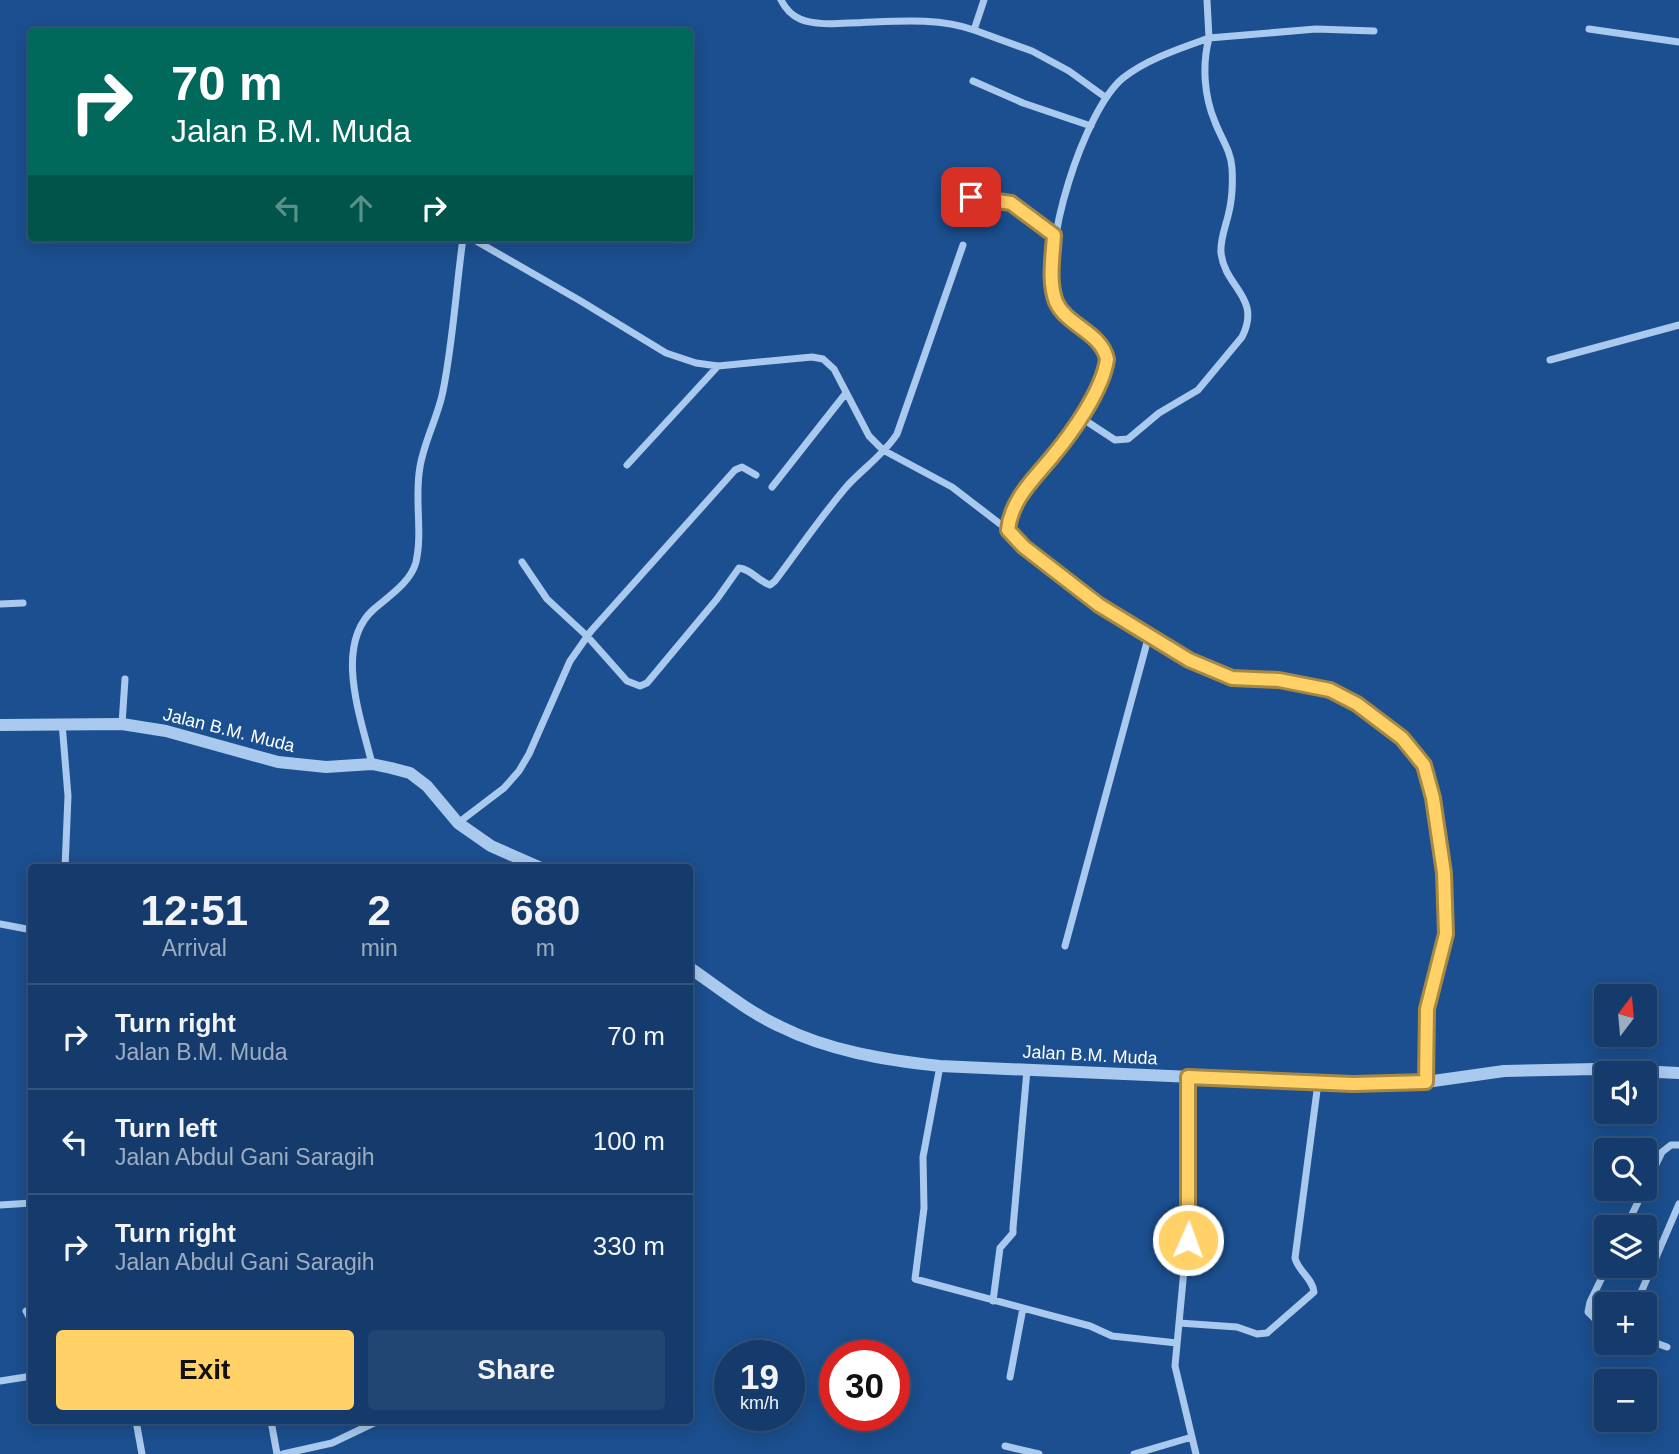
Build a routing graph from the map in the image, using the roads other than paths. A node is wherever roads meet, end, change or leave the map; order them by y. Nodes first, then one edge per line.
1 (781, 0) edge
2 (984, 0) edge
3 (1207, 0) edge
4 (1589, 29) dead end
5 (974, 30) junction
6 (1374, 32) dead end
7 (1209, 38) junction
8 (1679, 42) edge
9 (972, 81) dead end
10 (1105, 97) junction
11 (1091, 126) junction
12 (949, 181) dead end
13 (1054, 235) junction
14 (462, 242) edge
15 (478, 242) edge
16 (963, 245) dead end
17 (1679, 325) edge
18 (1550, 360) dead end
19 (718, 366) junction
20 (846, 393) junction
21 (1080, 418) junction
22 (883, 450) junction
23 (627, 465) dead end
24 (756, 475) dead end
25 (772, 487) dead end
26 (1008, 530) junction
27 (522, 562) dead end
28 (23, 603) dead end
29 (0, 604) edge
30 (1149, 635) junction
31 (587, 636) junction
32 (125, 680) dead end
33 (62, 723) junction
34 (122, 724) junction
35 (0, 725) edge
36 (372, 764) junction
37 (458, 823) junction
38 (65, 864) edge
39 (532, 864) edge
40 (0, 924) edge
41 (28, 929) edge
42 (1065, 946) dead end
43 (693, 970) edge
44 (940, 1066) junction
45 (1027, 1070) junction
46 (1679, 1073) edge
47 (1188, 1077) junction
48 (1426, 1082) junction
49 (1318, 1083) junction
50 (1679, 1145) edge
51 (28, 1203) edge
52 (1679, 1203) edge
53 (0, 1205) edge
54 (1632, 1215) edge
55 (1641, 1292) edge
56 (1594, 1294) edge
57 (993, 1301) junction
58 (1023, 1308) junction
59 (26, 1311) dead end
60 (28, 1315) edge
61 (1594, 1318) edge
62 (1179, 1323) junction
63 (1177, 1343) junction
64 (1657, 1344) edge
65 (1667, 1348) dead end
66 (28, 1377) edge
67 (1010, 1377) dead end
68 (0, 1381) edge
69 (137, 1424) edge
70 (272, 1424) edge
71 (372, 1424) edge
72 (1192, 1437) junction
73 (1005, 1446) dead end
74 (142, 1454) edge
75 (277, 1454) edge
76 (283, 1454) edge
77 (1039, 1454) edge
78 (1134, 1454) edge
79 (1196, 1454) edge

1 - 5 street
2 - 5 street
3 - 7 street
4 - 8 street
5 - 10 street
6 - 7 street
7 - 10 street
7 - 21 street
9 - 11 street
10 - 11 street
11 - 13 street
12 - 13 street
13 - 21 street
14 - 36 street
15 - 19 street
16 - 22 street
17 - 18 street
19 - 20 street
19 - 23 street
20 - 22 street
20 - 25 street
21 - 26 street
22 - 26 street
22 - 31 street
24 - 31 street
26 - 30 street
27 - 31 street
28 - 29 street
30 - 42 street
30 - 48 street
31 - 37 street
32 - 34 street
33 - 34 street, Jalan B.M. Muda
33 - 35 street, Jalan B.M. Muda
33 - 38 street
34 - 36 street, Jalan B.M. Muda
36 - 37 street, Jalan B.M. Muda
37 - 39 street, Jalan B.M. Muda
40 - 41 street
43 - 44 street, Jalan B.M. Muda
44 - 45 street, Jalan B.M. Muda
44 - 57 street
45 - 47 street, Jalan B.M. Muda
45 - 57 street
46 - 48 street, Jalan B.M. Muda
47 - 49 street, Jalan B.M. Muda
47 - 62 street
48 - 49 street, Jalan B.M. Muda
49 - 62 street
50 - 54 street
51 - 53 street
52 - 55 street
56 - 61 street
57 - 58 street
58 - 63 street
58 - 67 street
59 - 60 street
62 - 63 street
63 - 72 street
64 - 65 street
66 - 68 street
69 - 74 street
70 - 75 street
71 - 76 street
72 - 78 street
72 - 79 street
73 - 77 street

